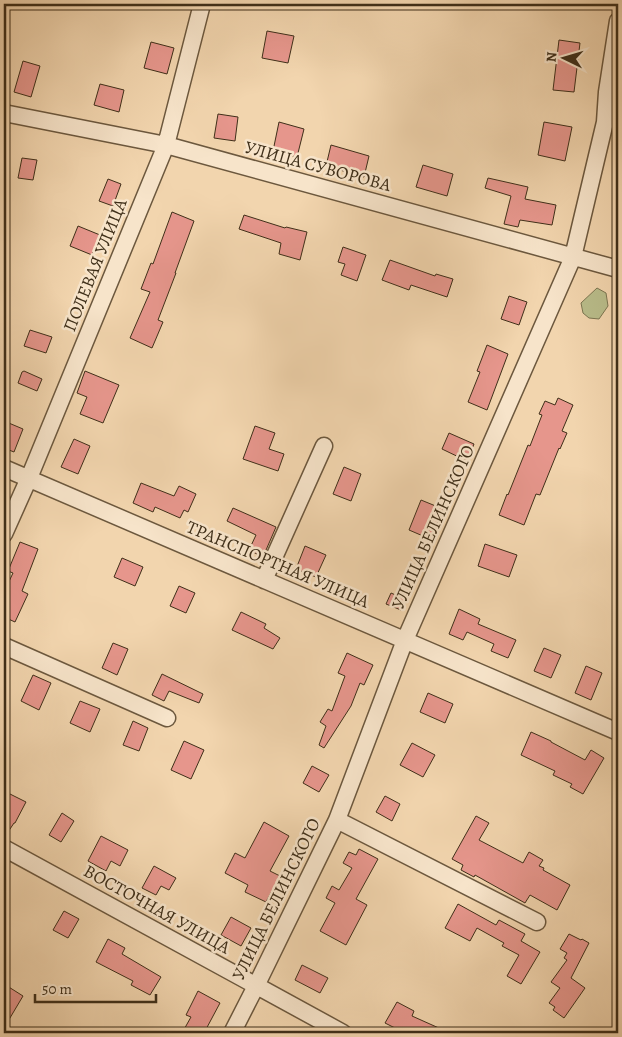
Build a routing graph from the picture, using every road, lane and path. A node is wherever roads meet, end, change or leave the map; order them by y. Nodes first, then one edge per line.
1 (202, 4) edge
2 (618, 21) edge
3 (4, 113) edge
4 (166, 145) junction
5 (573, 257) junction
6 (618, 269) edge
7 (324, 446) dead end
8 (4, 468) edge
9 (29, 478) junction
10 (4, 534) edge
11 (264, 580) junction
12 (405, 640) junction
13 (4, 646) edge
14 (167, 718) dead end
15 (618, 732) edge
16 (337, 820) junction
17 (4, 848) edge
18 (537, 922) dead end
19 (256, 986) junction
20 (232, 1033) edge
21 (343, 1033) edge

1 - 4 street, ПОЛЕВАЯ УЛИЦА
2 - 5 street, УЛИЦА БЕЛИНСКОГО
3 - 4 street, УЛИЦА СУВОРОВА
4 - 5 street, УЛИЦА СУВОРОВА
4 - 9 street, ПОЛЕВАЯ УЛИЦА
5 - 6 street, УЛИЦА СУВОРОВА
5 - 12 street, УЛИЦА БЕЛИНСКОГО
7 - 11 street
8 - 9 street, ТРАНСПОРТНАЯ УЛИЦА
9 - 10 street, ПОЛЕВАЯ УЛИЦА
9 - 11 street, ТРАНСПОРТНАЯ УЛИЦА
11 - 12 street, ТРАНСПОРТНАЯ УЛИЦА
12 - 15 street, ТРАНСПОРТНАЯ УЛИЦА
12 - 16 street, УЛИЦА БЕЛИНСКОГО
13 - 14 street
16 - 18 street
16 - 19 street, УЛИЦА БЕЛИНСКОГО
17 - 19 street, ВОСТОЧНАЯ УЛИЦА
19 - 20 street, УЛИЦА БЕЛИНСКОГО
19 - 21 street, ВОСТОЧНАЯ УЛИЦА

